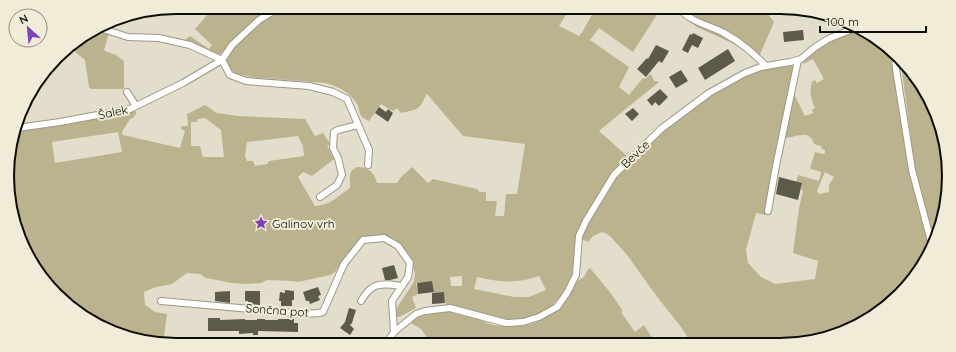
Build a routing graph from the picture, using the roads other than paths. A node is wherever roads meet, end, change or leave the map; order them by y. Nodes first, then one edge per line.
1 (269, 14) edge
2 (684, 14) edge
3 (106, 30) edge
4 (850, 30) edge
5 (222, 60) junction
6 (798, 60) junction
7 (895, 61) edge
8 (766, 66) junction
9 (127, 92) dead end
10 (136, 106) junction
11 (358, 125) junction
12 (22, 127) edge
13 (368, 165) dead end
14 (320, 197) dead end
15 (768, 211) dead end
16 (930, 238) edge
17 (402, 286) junction
18 (161, 301) dead end
19 (361, 301) dead end
20 (394, 332) junction
21 (390, 338) edge

1 - 5 street
2 - 8 street
3 - 5 street
4 - 6 street, Bevče
5 - 10 street, Šalek
5 - 11 street
6 - 8 street, Bevče
6 - 15 street
7 - 16 street
8 - 20 street, Bevče
9 - 10 street
10 - 12 street, Šalek
11 - 13 street
11 - 14 street
17 - 18 street, Sončna pot
17 - 19 street
17 - 20 street, Sončna pot
20 - 21 street, Bevče

